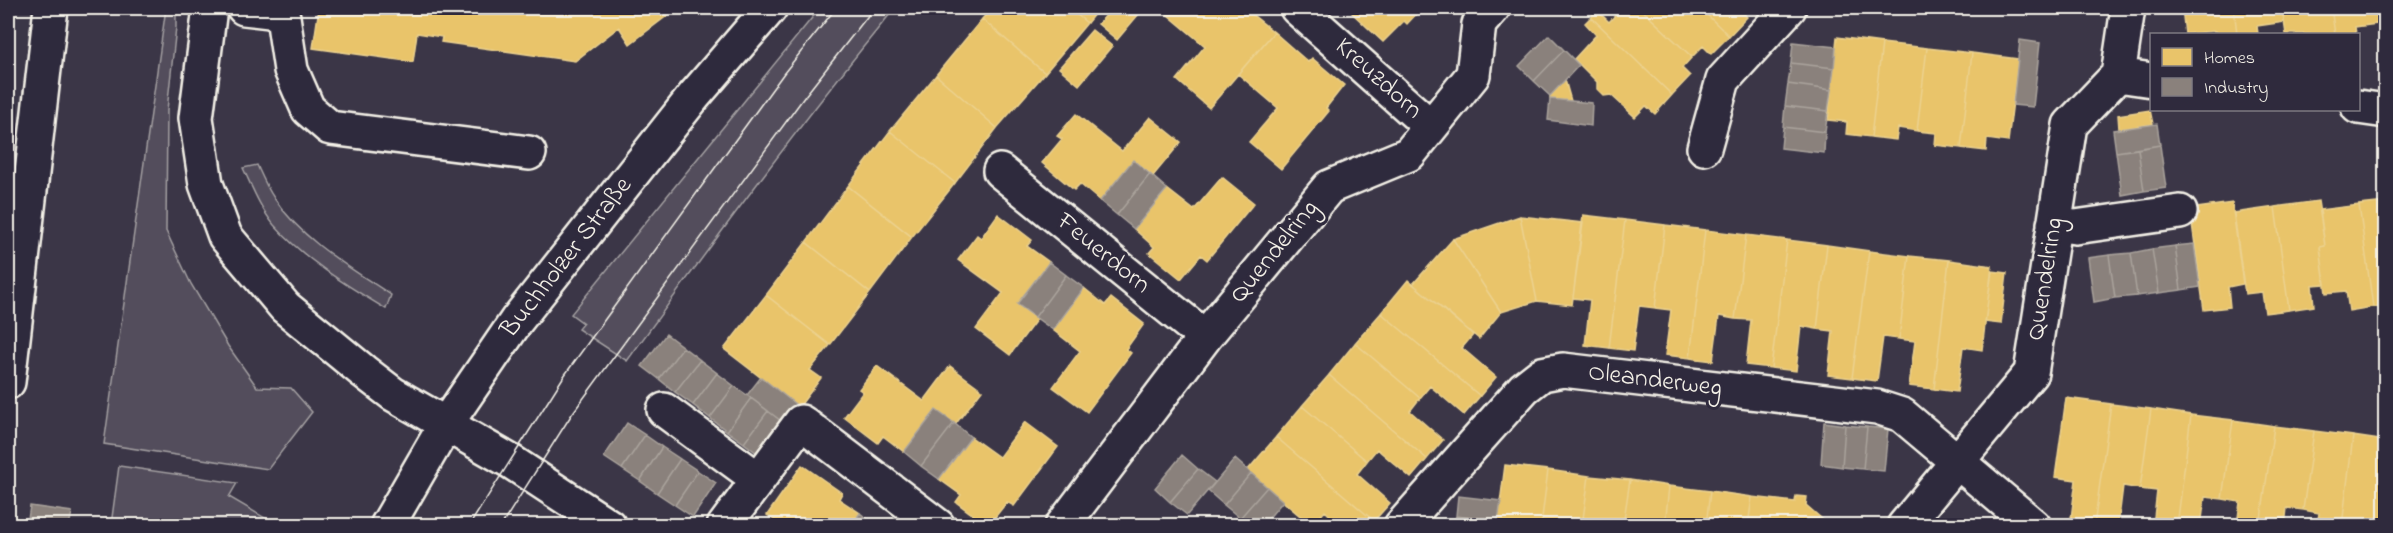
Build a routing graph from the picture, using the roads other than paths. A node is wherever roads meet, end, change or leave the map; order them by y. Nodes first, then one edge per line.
1 (51, 8) edge
2 (210, 8) edge
3 (244, 8) edge
4 (770, 8) edge
5 (1297, 8) edge
6 (1493, 8) edge
7 (1789, 8) edge
8 (2128, 8) edge
9 (2118, 75) junction
10 (2150, 80) edge
11 (2360, 107) edge
12 (2385, 111) edge
13 (1431, 127) junction
14 (1704, 148) dead end
15 (529, 153) dead end
16 (1000, 171) dead end
17 (2180, 212) dead end
18 (2054, 224) junction
19 (10, 335) edge
20 (1205, 337) junction
21 (8, 382) edge
22 (664, 410) dead end
23 (446, 424) junction
24 (1958, 460) junction
25 (758, 479) junction
26 (387, 525) edge
27 (609, 525) edge
28 (724, 525) edge
29 (938, 525) edge
30 (1062, 525) edge
31 (1401, 525) edge
32 (1904, 525) edge
33 (2034, 525) edge

1 - 19 street
2 - 23 street
3 - 15 street
4 - 23 street, Buchholzer Straße
5 - 13 street, Kreuzdorn
6 - 13 street, Quendelring
7 - 14 street
8 - 9 street
9 - 10 street
9 - 18 street, Quendelring
11 - 12 street
13 - 20 street, Quendelring
16 - 20 street, Feuerdorn
17 - 18 street
18 - 24 street, Quendelring
19 - 21 street
20 - 30 street, Quendelring
22 - 25 street
23 - 26 street, Buchholzer Straße
23 - 27 street
24 - 31 street, Oleanderweg
24 - 32 street, Quendelring
24 - 33 street, Oleanderweg
25 - 28 street
25 - 29 street

